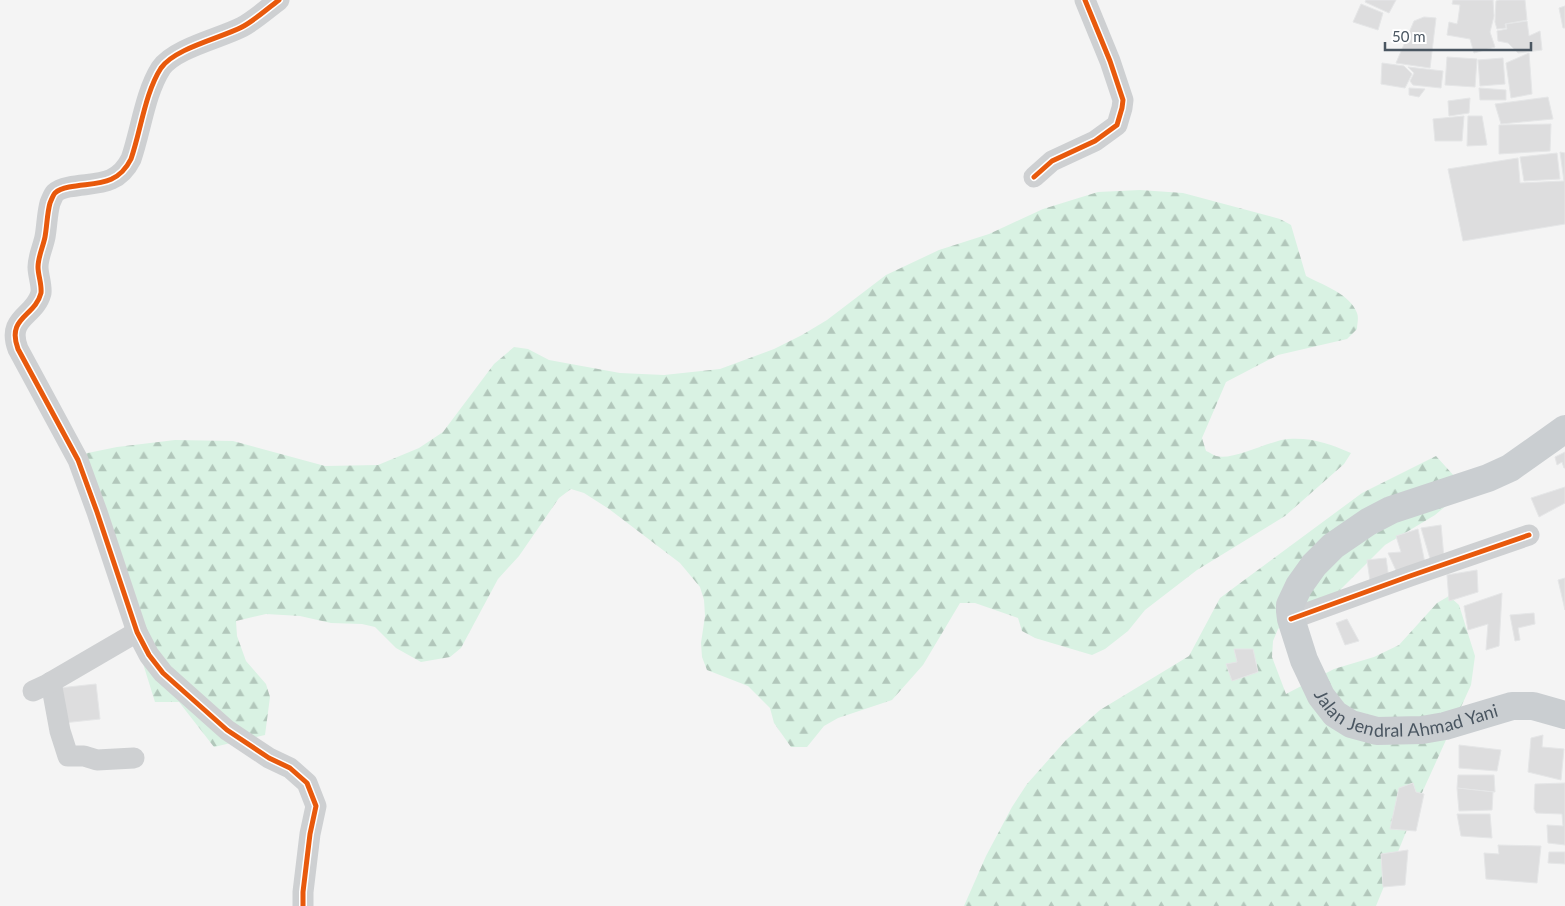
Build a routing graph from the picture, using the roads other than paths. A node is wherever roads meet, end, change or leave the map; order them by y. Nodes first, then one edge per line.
1 (279, 0) edge
2 (1085, 0) edge
3 (1034, 177) dead end
4 (1565, 429) edge
5 (1529, 535) dead end
6 (1291, 619) junction
7 (137, 632) junction
8 (1565, 714) edge
9 (134, 758) dead end
10 (303, 906) edge

1 - 7 street
2 - 3 street
4 - 6 main road, Jalan Jendral Ahmad Yani
5 - 6 street
6 - 8 main road, Jalan Jendral Ahmad Yani
7 - 9 street
7 - 10 street

